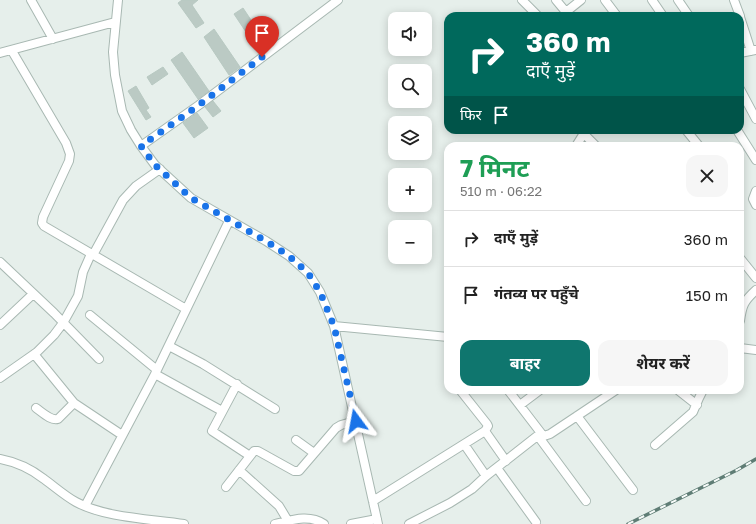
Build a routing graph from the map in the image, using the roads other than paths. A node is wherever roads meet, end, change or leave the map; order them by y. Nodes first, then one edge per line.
1 (31, 0) edge
2 (118, 0) edge
3 (338, 0) edge
4 (522, 0) edge
5 (556, 0) edge
6 (581, 0) edge
7 (605, 0) edge
8 (652, 0) edge
9 (678, 0) edge
10 (734, 0) edge
11 (534, 12) edge
12 (563, 12) edge
13 (566, 12) edge
14 (614, 12) edge
15 (660, 12) edge
16 (686, 12) edge
17 (738, 12) edge
18 (115, 22) junction
19 (744, 27) edge
20 (53, 39) junction
21 (753, 50) edge
22 (12, 51) junction
23 (0, 53) edge
24 (744, 96) edge
25 (756, 119) edge
26 (587, 134) edge
27 (689, 134) edge
28 (740, 134) edge
29 (593, 142) edge
30 (696, 142) edge
31 (141, 146) junction
32 (756, 160) edge
33 (160, 169) junction
34 (756, 191) edge
35 (756, 205) edge
36 (229, 221) junction
37 (92, 255) junction
38 (0, 262) edge
39 (744, 263) edge
40 (756, 278) edge
41 (756, 290) edge
42 (33, 294) junction
43 (744, 299) edge
44 (186, 309) junction
45 (90, 315) dead end
46 (63, 323) junction
47 (0, 325) edge
48 (334, 326) junction
49 (444, 337) edge
50 (169, 346) junction
51 (744, 348) edge
52 (756, 350) edge
53 (34, 354) junction
54 (99, 359) dead end
55 (156, 372) junction
56 (0, 378) edge
57 (237, 384) junction
58 (463, 394) edge
59 (511, 394) edge
60 (535, 394) edge
61 (610, 394) edge
62 (683, 394) edge
63 (701, 394) edge
64 (74, 403) junction
65 (520, 405) junction
66 (697, 405) junction
67 (36, 408) dead end
68 (276, 409) dead end
69 (222, 411) junction
70 (577, 416) junction
71 (356, 421) junction
72 (485, 431) junction
73 (122, 435) junction
74 (540, 435) junction
75 (296, 440) dead end
76 (464, 444) junction
77 (655, 445) dead end
78 (314, 453) junction
79 (250, 456) junction
80 (0, 459) edge
81 (506, 461) junction
82 (497, 468) junction
83 (238, 470) junction
84 (486, 476) junction
85 (226, 486) dead end
86 (634, 490) dead end
87 (373, 501) junction
88 (586, 501) dead end
89 (85, 506) junction
90 (288, 521) junction
91 (377, 522) edge
92 (536, 522) dead end
93 (184, 524) edge
94 (276, 524) edge
95 (324, 524) edge
96 (351, 524) edge
97 (409, 524) edge

1 - 20 street
2 - 18 street
3 - 31 street
4 - 11 street
5 - 12 street
6 - 13 street
7 - 14 street
8 - 15 street
9 - 16 street
10 - 17 street
18 - 20 street
18 - 31 street
19 - 21 street
20 - 22 street
22 - 23 street
22 - 37 street
24 - 25 street
26 - 29 street
27 - 30 street
28 - 32 street
31 - 33 street
33 - 36 street
33 - 37 street
34 - 35 street
36 - 44 street
36 - 48 street
37 - 44 street
37 - 46 street
38 - 42 street
39 - 40 street
41 - 43 street
42 - 46 street
42 - 47 street
44 - 50 street
45 - 55 street
46 - 53 street
46 - 54 street
48 - 49 street
48 - 71 street
50 - 55 street
50 - 57 street
51 - 52 street
53 - 56 street
53 - 64 street
55 - 69 street
55 - 73 street
57 - 68 street
57 - 69 street
58 - 72 street
59 - 65 street
60 - 65 street
61 - 70 street
62 - 66 street
63 - 66 street
64 - 67 street
64 - 73 street
65 - 74 street
66 - 77 street
69 - 79 street
70 - 74 street
70 - 86 street
71 - 78 street
71 - 87 street
72 - 76 street
72 - 81 street
73 - 89 street
74 - 81 street
74 - 88 street
75 - 78 street
76 - 84 street
76 - 87 street
78 - 79 street
79 - 83 street
80 - 89 street
81 - 82 street
82 - 84 street
82 - 92 street
83 - 85 street
83 - 90 street
84 - 97 street
87 - 91 street
89 - 93 street
90 - 94 street
90 - 95 street
91 - 96 street

